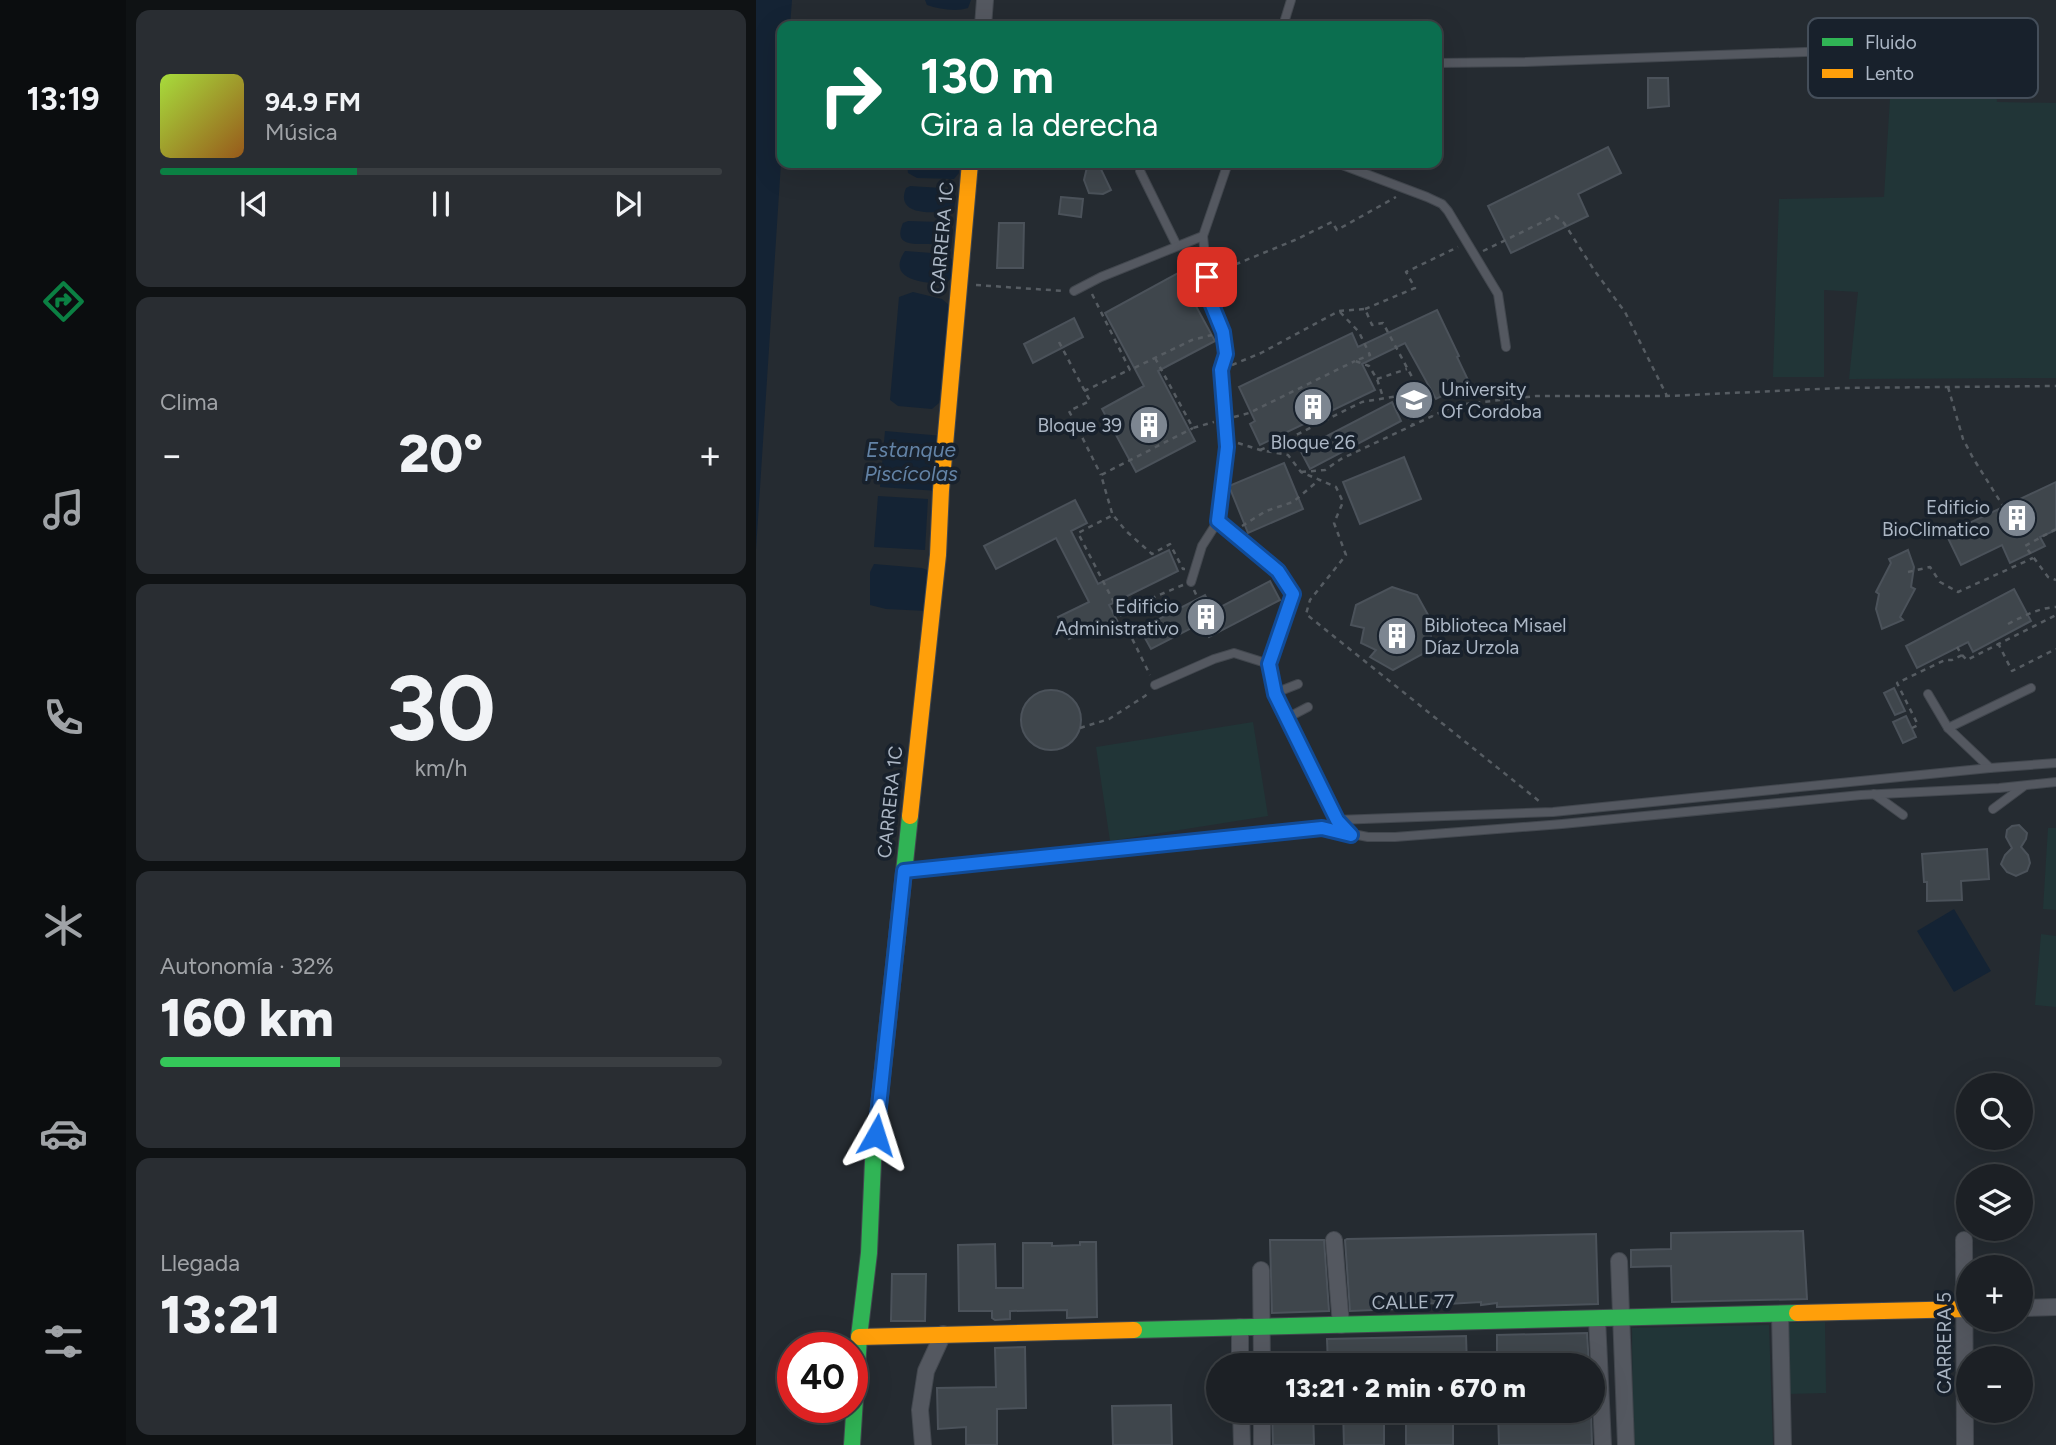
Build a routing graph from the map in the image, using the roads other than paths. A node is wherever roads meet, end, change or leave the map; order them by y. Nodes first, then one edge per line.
1 (985, 0) edge
2 (1291, 0) edge
3 (983, 21) edge
4 (1285, 21) edge
5 (1808, 52) edge
6 (1442, 63) edge
7 (970, 168) edge
8 (1226, 168) edge
9 (1350, 168) edge
10 (1140, 171) dead end
11 (1203, 236) junction
12 (1177, 246) junction
13 (1074, 291) road end
14 (1506, 347) dead end
15 (1218, 521) junction
16 (1191, 582) road end
17 (1269, 664) junction
18 (1298, 684) dead end
19 (1155, 685) road end
20 (2031, 688) dead end
21 (1275, 694) junction
22 (1928, 694) dead end
23 (1308, 707) dead end
24 (1287, 718) junction
25 (1948, 728) junction
26 (2056, 763) edge
27 (1990, 768) junction
28 (1859, 781) junction
29 (2056, 782) edge
30 (2025, 785) junction
31 (1874, 794) junction
32 (1861, 795) junction
33 (1705, 796) junction
34 (1708, 809) junction
35 (1993, 809) dead end
36 (1903, 815) dead end
37 (1337, 820) junction
38 (1322, 828) junction
39 (1351, 835) junction
40 (904, 871) junction
41 (1334, 1240) dead end
42 (1619, 1261) dead end
43 (1261, 1270) dead end
44 (2056, 1307) edge
45 (2033, 1308) edge
46 (1956, 1310) edge
47 (1780, 1314) junction
48 (1622, 1318) junction
49 (1597, 1319) junction
50 (1341, 1325) junction
51 (1240, 1327) junction
52 (1261, 1327) junction
53 (859, 1332) edge
54 (1967, 1332) edge
55 (943, 1335) junction
56 (868, 1336) edge
57 (1240, 1353) edge
58 (1262, 1353) edge
59 (853, 1423) edge
60 (1241, 1423) edge
61 (1262, 1423) edge
62 (852, 1445) edge
63 (923, 1445) edge
64 (1242, 1445) edge
65 (1262, 1445) edge
66 (1603, 1445) edge
67 (1626, 1445) edge
68 (1783, 1445) edge
69 (1965, 1445) edge

1 - 3 street
2 - 4 lane
5 - 6 lane
7 - 40 street, CARRERA 1C
8 - 11 lane
9 - 14 lane
10 - 12 lane
11 - 12 lane
11 - 15 lane
12 - 13 lane
15 - 16 lane
15 - 17 lane
17 - 19 lane
17 - 21 lane
18 - 21 lane
20 - 25 lane
21 - 24 lane
22 - 25 lane
23 - 24 lane
24 - 37 lane
25 - 27 lane
26 - 27 lane
27 - 28 lane
28 - 32 lane
28 - 33 lane
29 - 30 lane
30 - 31 lane
30 - 35 lane
31 - 32 lane
31 - 36 lane
32 - 34 lane
33 - 34 lane
33 - 37 lane
34 - 39 lane
37 - 38 lane
37 - 39 lane
38 - 39 lane
38 - 40 lane
40 - 53 street, CARRERA 1C
41 - 50 street
42 - 48 street
43 - 52 street
44 - 45 street
46 - 47 street, CALLE 77
47 - 48 street, CALLE 77
47 - 68 street
48 - 49 street, CALLE 77
48 - 67 street
49 - 50 street, CALLE 77
49 - 66 street
50 - 52 street, CALLE 77
51 - 52 street, CALLE 77
51 - 55 street, CALLE 77
51 - 57 street
52 - 58 street
54 - 69 street, CARRERA 5
55 - 56 street, CALLE 77
55 - 63 street
59 - 62 street, CARRERA 1C
60 - 64 street
61 - 65 street

